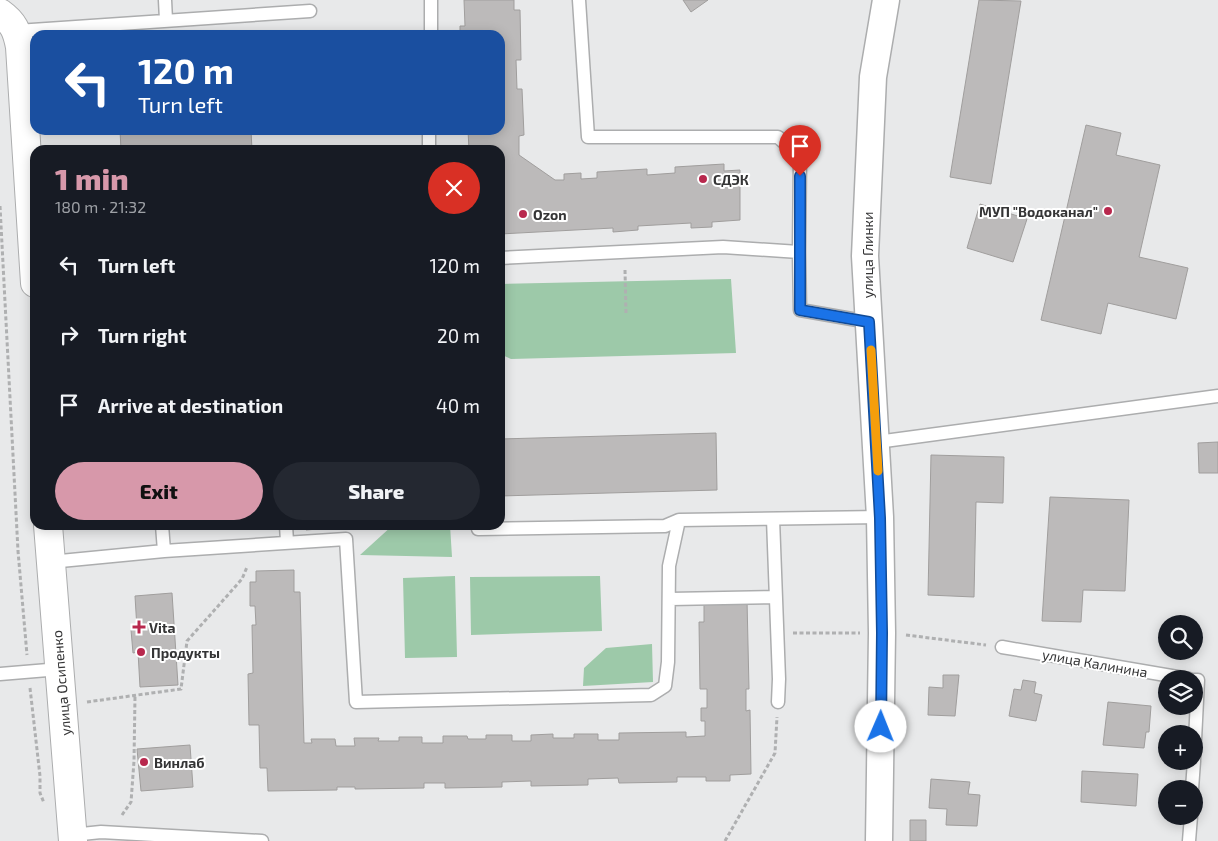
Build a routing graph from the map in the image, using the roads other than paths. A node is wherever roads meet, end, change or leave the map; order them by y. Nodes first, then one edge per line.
1 (165, 0) edge
2 (431, 0) edge
3 (579, 0) edge
4 (886, 0) edge
5 (310, 11) dead end
6 (166, 20) junction
7 (8, 21) edge
8 (431, 30) edge
9 (30, 173) edge
10 (799, 252) junction
11 (505, 258) edge
12 (869, 322) junction
13 (1218, 396) edge
14 (876, 442) junction
15 (880, 518) junction
16 (773, 519) junction
17 (679, 520) junction
18 (505, 529) edge
19 (48, 530) edge
20 (162, 530) edge
21 (286, 530) edge
22 (287, 542) junction
23 (164, 551) junction
24 (50, 562) junction
25 (775, 597) junction
26 (670, 599) junction
27 (1002, 647) road end
28 (60, 669) junction
29 (0, 674) edge
30 (1158, 674) edge
31 (778, 702) road end
32 (1191, 825) edge
33 (72, 838) edge
34 (262, 841) edge
35 (879, 841) edge
36 (1190, 841) edge

1 - 6 lane
2 - 8 lane
3 - 10 lane
4 - 12 street, улица Глинки
5 - 6 lane
6 - 7 lane
7 - 9 street
10 - 11 lane
10 - 12 lane
12 - 14 street, улица Глинки
13 - 14 lane
14 - 15 street, улица Глинки
15 - 16 lane
15 - 35 street, улица Глинки
16 - 17 lane
16 - 25 lane
17 - 18 lane
17 - 26 lane
19 - 24 street, улица Осипенко
20 - 23 lane
21 - 22 lane
22 - 23 lane
22 - 26 lane
23 - 24 lane
24 - 28 street, улица Осипенко
25 - 26 lane
25 - 31 lane
27 - 30 lane, улица Калинина
28 - 29 lane
28 - 33 street, улица Осипенко
32 - 36 lane
33 - 34 lane

